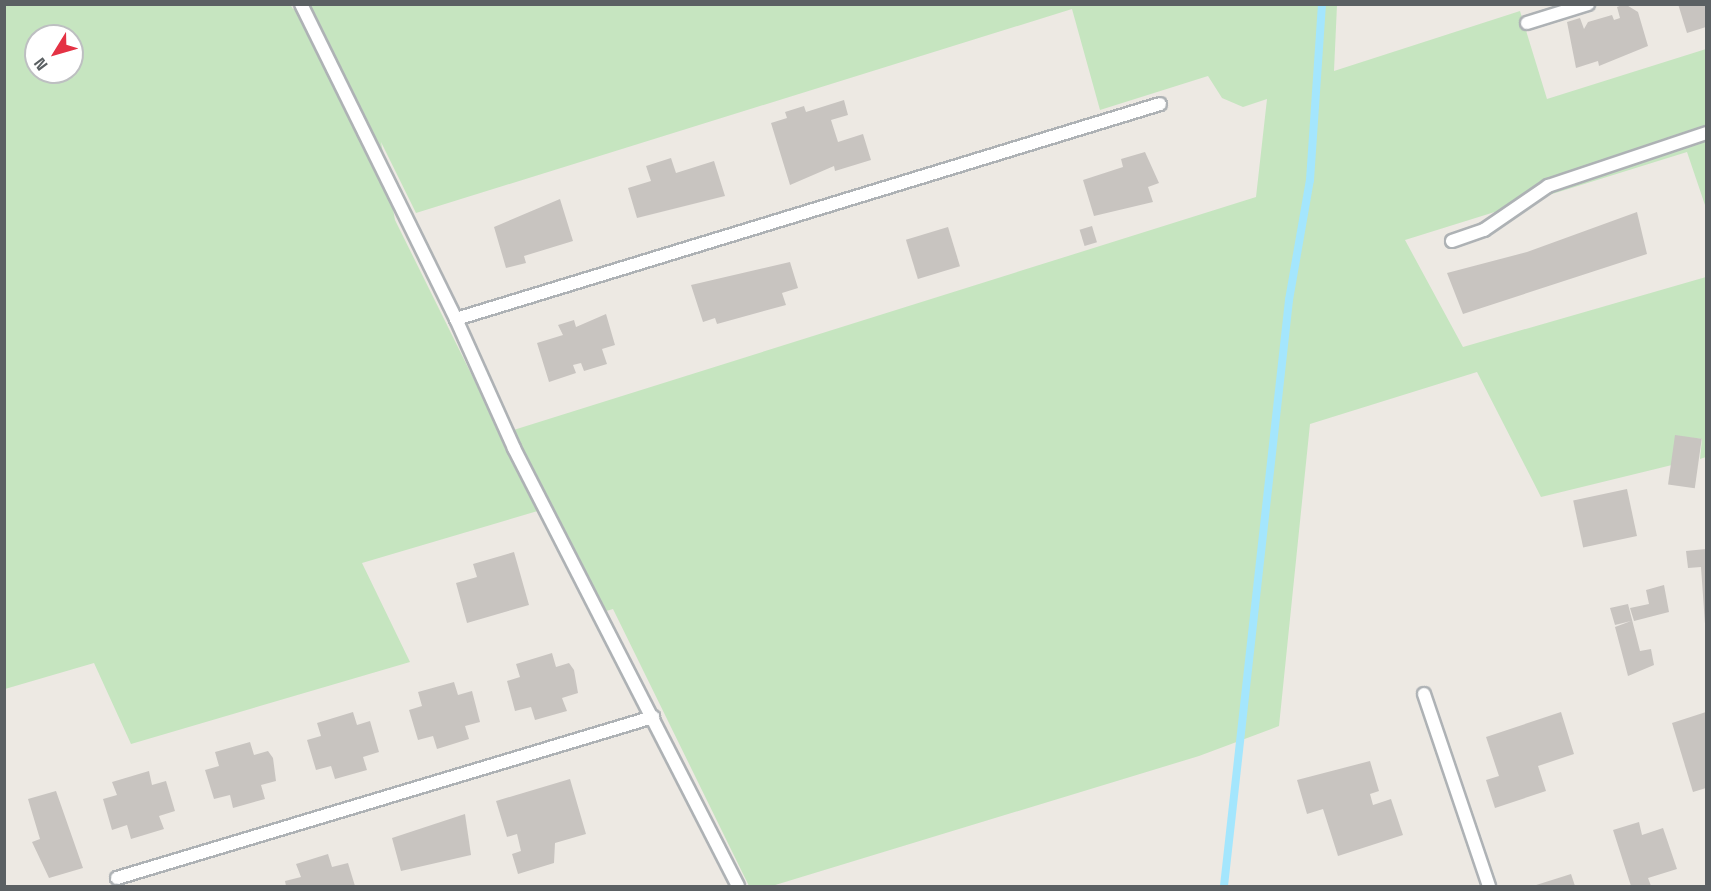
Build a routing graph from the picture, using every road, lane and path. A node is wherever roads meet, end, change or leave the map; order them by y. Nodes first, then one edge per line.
1 (301, 4) edge
2 (1588, 4) edge
3 (1527, 23) dead end
4 (1160, 104) dead end
5 (1707, 133) edge
6 (1452, 242) dead end
7 (456, 319) junction
8 (1424, 694) dead end
9 (653, 717) junction
10 (117, 878) dead end
11 (738, 886) edge
12 (1488, 886) edge

1 - 7 lane
2 - 3 lane
4 - 7 lane
5 - 6 lane
7 - 9 lane
8 - 12 lane
9 - 10 lane
9 - 11 lane

